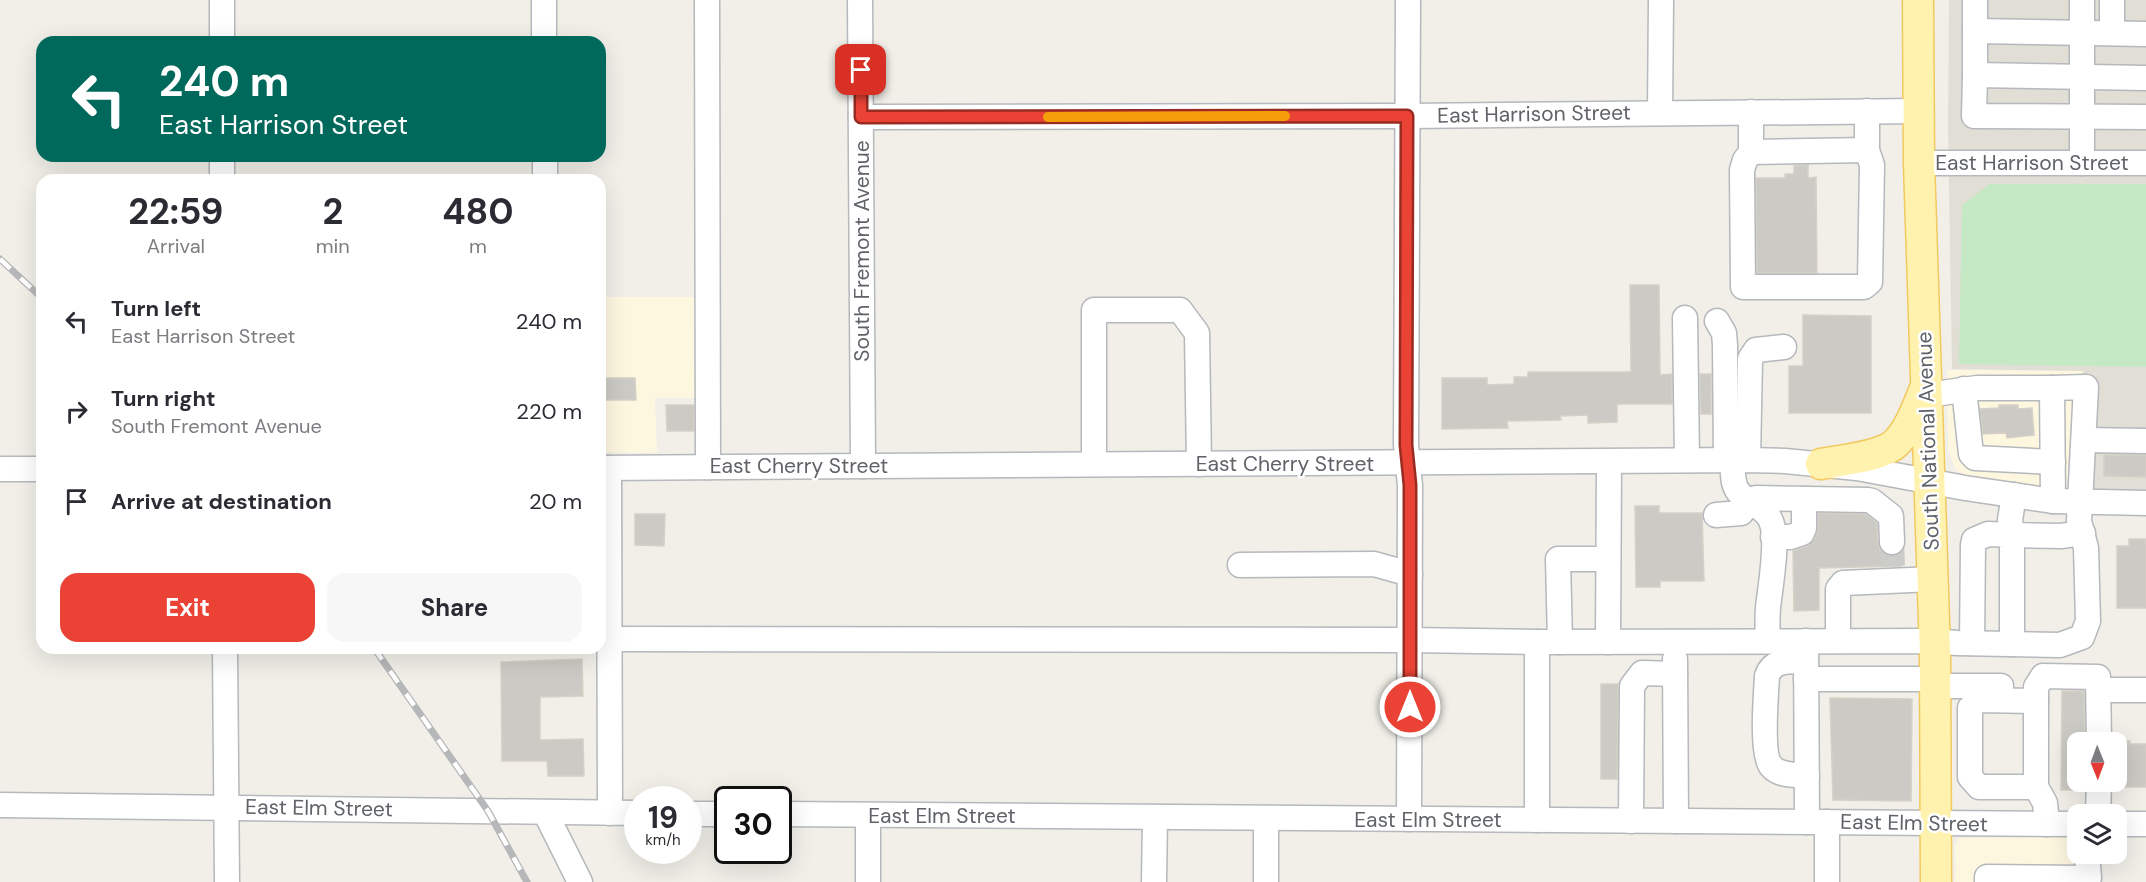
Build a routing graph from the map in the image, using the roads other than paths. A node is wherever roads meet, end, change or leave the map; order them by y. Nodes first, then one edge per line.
1 (222, 0) edge
2 (544, 0) edge
3 (707, 0) edge
4 (860, 0) edge
5 (1408, 0) edge
6 (1661, 0) edge
7 (1918, 0) edge
8 (1975, 0) edge
9 (2082, 0) edge
10 (2112, 0) edge
11 (1975, 31) junction
12 (2082, 32) junction
13 (2112, 33) junction
14 (2146, 34) edge
15 (222, 36) edge
16 (544, 36) edge
17 (1975, 75) junction
18 (2083, 77) junction
19 (2146, 78) edge
20 (1867, 111) junction
21 (1918, 111) junction
22 (1660, 112) junction
23 (1750, 112) junction
24 (1407, 116) junction
25 (861, 117) junction
26 (2083, 117) junction
27 (2146, 117) edge
28 (1868, 150) junction
29 (1762, 151) junction
30 (1840, 151) junction
31 (2082, 163) junction
32 (2146, 163) edge
33 (1919, 164) junction
34 (1685, 318) dead end
35 (1717, 321) dead end
36 (1784, 347) dead end
37 (1971, 389) junction
38 (1927, 390) junction
39 (2052, 395) junction
40 (2084, 440) junction
41 (2146, 441) edge
42 (1687, 460) junction
43 (1736, 460) junction
44 (1609, 462) junction
45 (2054, 462) junction
46 (1408, 463) junction
47 (1094, 464) junction
48 (1199, 464) junction
49 (1821, 464) junction
50 (863, 466) junction
51 (708, 467) junction
52 (606, 468) edge
53 (0, 469) edge
54 (36, 469) edge
55 (1930, 481) junction
56 (2014, 495) junction
57 (1804, 499) junction
58 (1751, 501) junction
59 (2053, 501) junction
60 (2081, 502) junction
61 (2146, 503) edge
62 (1716, 515) dead end
63 (2083, 533) junction
64 (2012, 535) junction
65 (1773, 537) junction
66 (1892, 542) tunnel mouth
67 (1608, 559) junction
68 (1240, 565) dead end
69 (1410, 574) junction
70 (1933, 579) junction
71 (606, 639) edge
72 (1410, 640) junction
73 (1675, 640) junction
74 (1767, 640) junction
75 (1839, 641) junction
76 (1935, 641) junction
77 (1548, 642) junction
78 (1608, 642) junction
79 (1972, 643) junction
80 (2012, 644) junction
81 (225, 654) edge
82 (605, 654) edge
83 (1806, 660) junction
84 (1675, 674) junction
85 (1935, 682) junction
86 (2099, 690) junction
87 (2146, 690) edge
88 (2036, 694) junction
89 (2098, 732) edge
90 (1807, 776) junction
91 (2036, 787) junction
92 (0, 805) edge
93 (227, 807) junction
94 (545, 812) junction
95 (610, 813) junction
96 (624, 813) edge
97 (792, 814) edge
98 (868, 815) junction
99 (1155, 818) junction
100 (1266, 818) junction
101 (1409, 819) junction
102 (1537, 820) junction
103 (1631, 821) junction
104 (1676, 821) junction
105 (1817, 822) junction
106 (1935, 823) junction
107 (2047, 824) junction
108 (2067, 824) edge
109 (2127, 824) edge
110 (2146, 824) edge
111 (2088, 864) edge
112 (2089, 880) edge
113 (227, 882) edge
114 (580, 882) edge
115 (868, 882) edge
116 (1154, 882) edge
117 (1266, 882) edge
118 (1827, 882) edge
119 (1936, 882) edge
120 (1987, 882) edge

1 - 15 street
2 - 16 street
3 - 51 street
4 - 25 street, South Fremont Avenue
5 - 24 street
6 - 22 street
7 - 21 main road, South National Avenue
8 - 11 street
9 - 12 street
10 - 13 street
11 - 12 street
11 - 17 street
12 - 13 street
12 - 18 street
13 - 14 street
17 - 18 street
17 - 26 street
18 - 19 street
18 - 26 street
20 - 21 street, East Harrison Street
20 - 23 street, East Harrison Street
20 - 28 street
21 - 33 main road, South National Avenue
22 - 23 street, East Harrison Street
22 - 24 street, East Harrison Street
23 - 29 street
24 - 25 street, East Harrison Street
24 - 46 street
25 - 50 street, South Fremont Avenue
26 - 27 street
26 - 31 street
28 - 29 street
28 - 30 street
29 - 30 street
29 - 30 street
31 - 32 street, East Harrison Street
31 - 33 street, East Harrison Street
33 - 38 main road, South National Avenue
34 - 42 street
35 - 43 street
36 - 43 street
37 - 38 street
37 - 39 street
37 - 45 street
38 - 49 main road
38 - 55 main road, South National Avenue
39 - 40 street
39 - 45 street
40 - 41 street
40 - 60 street
42 - 43 street, East Cherry Street
42 - 44 street, East Cherry Street
43 - 49 street, East Cherry Street
43 - 58 street
44 - 46 street, East Cherry Street
44 - 67 street
45 - 59 street
46 - 48 street, East Cherry Street
46 - 69 street
47 - 48 street, East Cherry Street
47 - 48 street
47 - 50 street, East Cherry Street
49 - 55 street, East Cherry Street
50 - 51 street, East Cherry Street
51 - 52 street, East Cherry Street
53 - 54 street
55 - 56 street, East Cherry Street
55 - 70 main road, South National Avenue
56 - 59 street, East Cherry Street
56 - 64 street
57 - 58 street
57 - 65 street
57 - 66 street
58 - 62 street
58 - 65 street
59 - 60 street, East Cherry Street
60 - 61 street, East Cherry Street
60 - 63 street
63 - 64 street
63 - 80 street
64 - 79 street
64 - 80 street
65 - 74 street
67 - 77 street
67 - 78 street
68 - 69 street
69 - 72 street
70 - 75 street
70 - 76 main road, South National Avenue
71 - 72 street
72 - 77 street
72 - 101 street
73 - 74 street
73 - 78 street
73 - 84 street
74 - 83 street
75 - 76 street
75 - 83 street
76 - 79 street
76 - 85 main road, South National Avenue
77 - 78 street
77 - 102 street
79 - 80 street
81 - 93 street
82 - 95 street
83 - 85 street
83 - 90 street
83 - 90 street
84 - 103 street
84 - 104 street
85 - 88 street
85 - 106 main road, South National Avenue
86 - 87 street
86 - 88 street
86 - 89 street
88 - 91 street
88 - 91 street
90 - 105 street
91 - 107 street
92 - 93 street, East Elm Street
93 - 94 street, East Elm Street
93 - 113 street
94 - 95 street, East Elm Street
94 - 114 street
95 - 96 street, East Elm Street
97 - 98 street, East Elm Street
98 - 99 street, East Elm Street
98 - 115 street
99 - 100 street, East Elm Street
99 - 116 street
100 - 101 street, East Elm Street
100 - 117 street
101 - 102 street, East Elm Street
102 - 103 street, East Elm Street
103 - 104 street, East Elm Street
104 - 105 street, East Elm Street
105 - 106 street, East Elm Street
105 - 118 street
106 - 107 street, East Elm Street
106 - 119 main road, South National Avenue
107 - 108 street, East Elm Street
109 - 110 street
111 - 112 street
112 - 120 street

